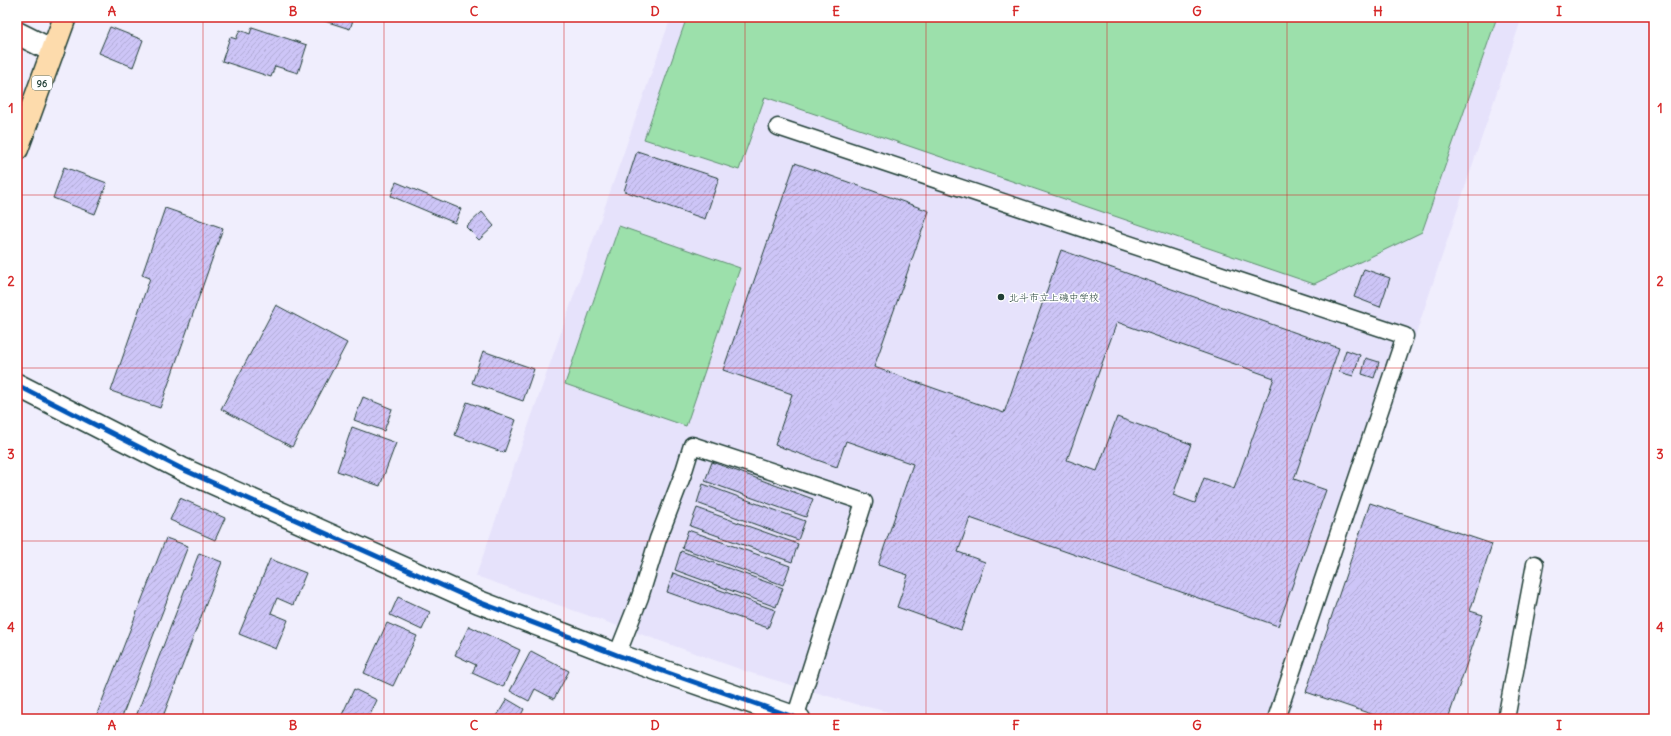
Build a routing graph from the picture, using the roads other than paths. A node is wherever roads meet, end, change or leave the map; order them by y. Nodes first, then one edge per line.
1 (65, 17) edge
2 (17, 33) edge
3 (53, 51) junction
4 (778, 127) dead end
5 (17, 149) edge
6 (17, 385) edge
7 (1535, 564) dead end
8 (617, 655) junction
9 (797, 718) edge
10 (1276, 719) edge
11 (1506, 719) edge

1 - 3 main road, 96
2 - 3 street
3 - 5 main road, 96
4 - 10 lane
6 - 8 street
7 - 11 lane
8 - 9 street
8 - 9 lane

